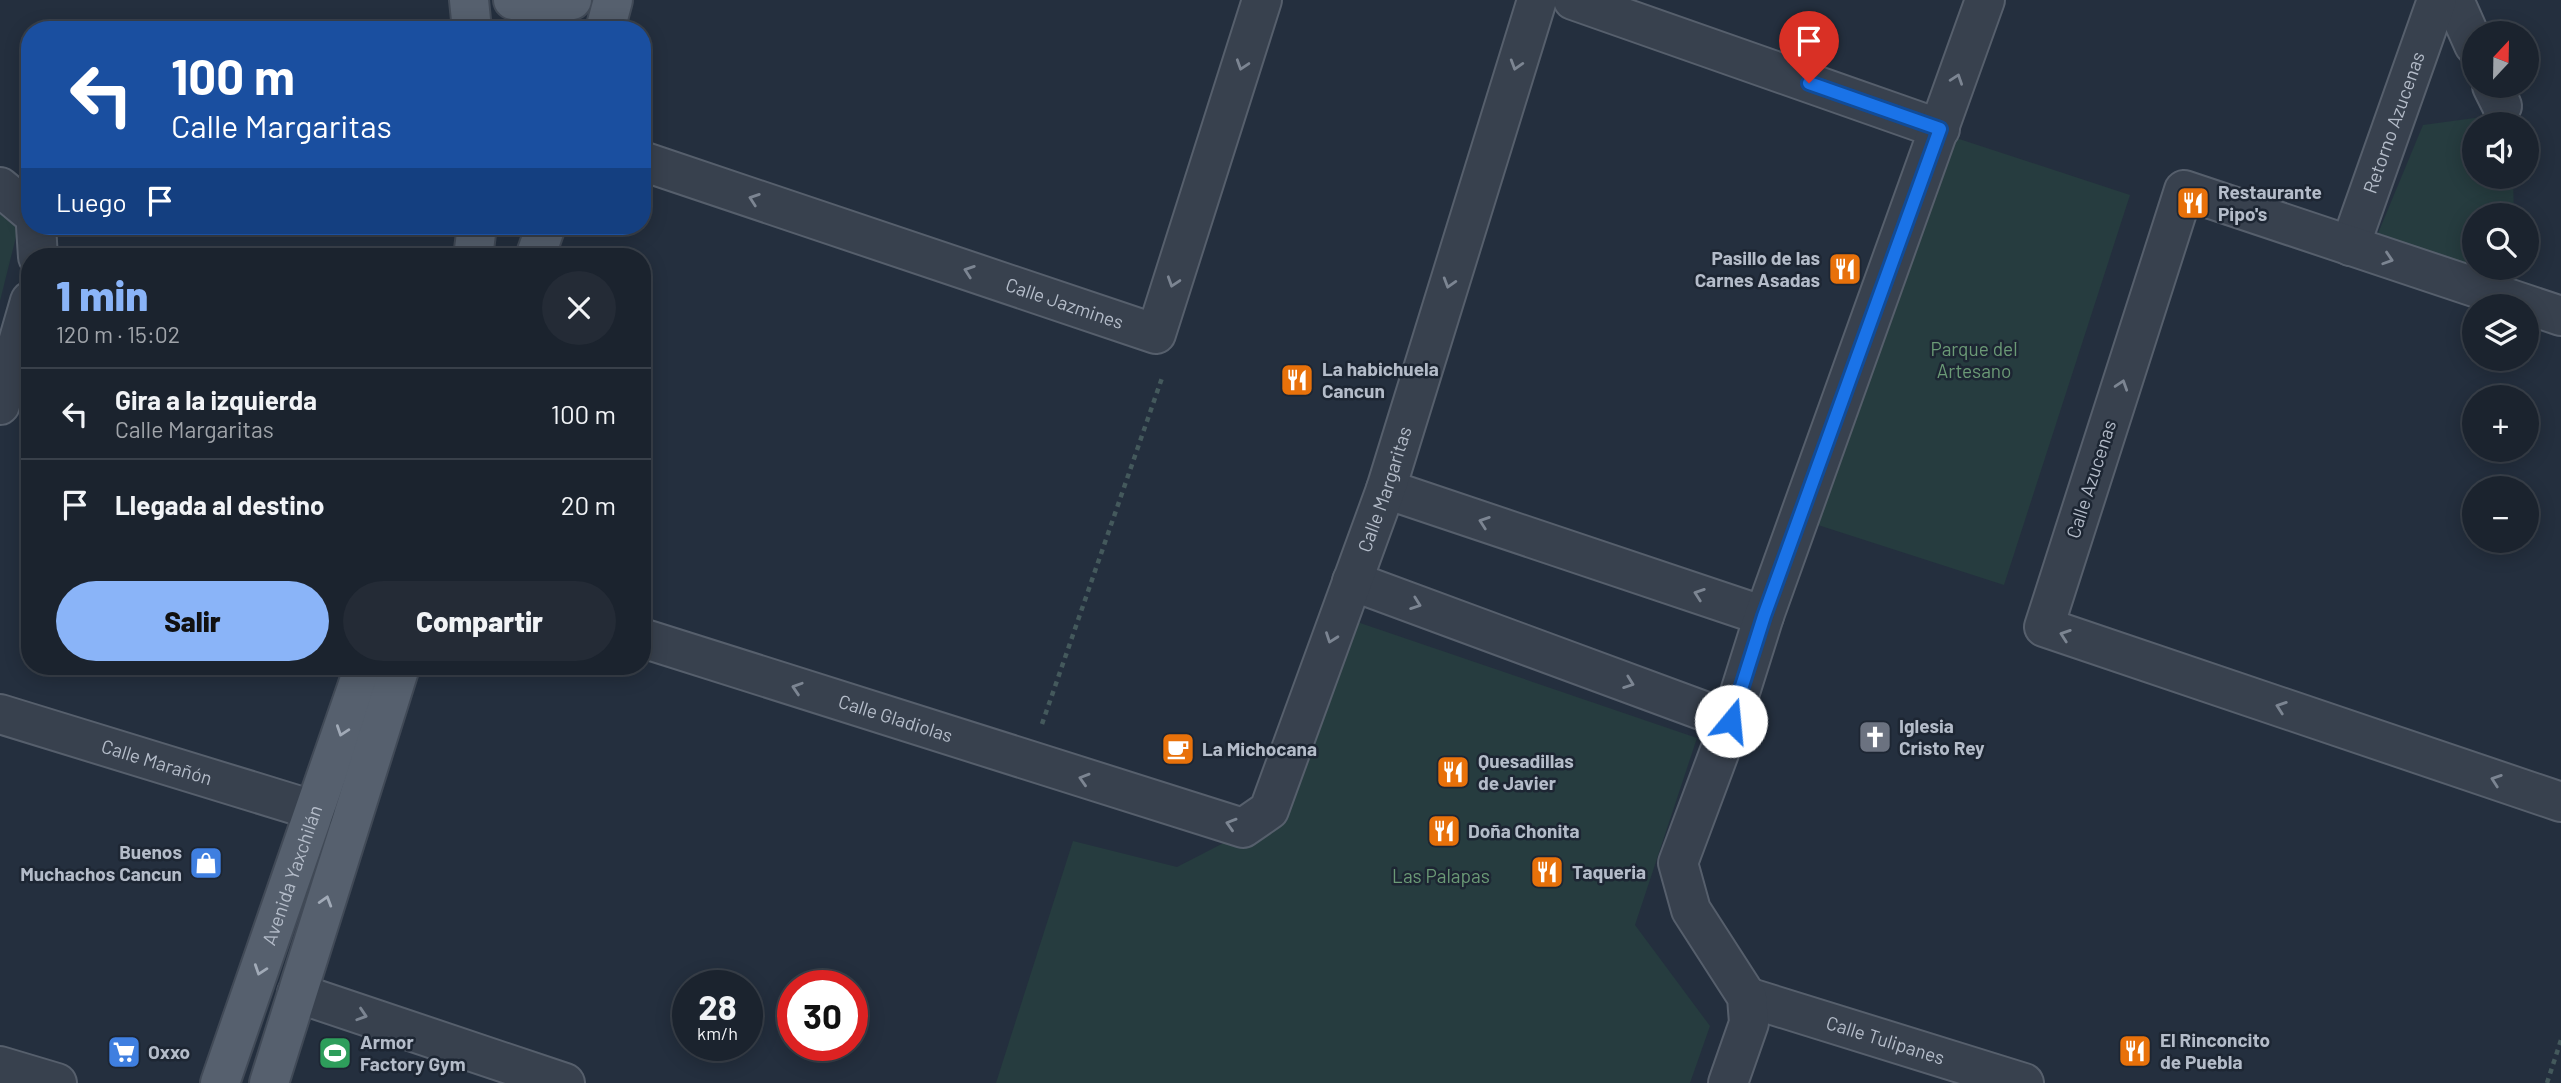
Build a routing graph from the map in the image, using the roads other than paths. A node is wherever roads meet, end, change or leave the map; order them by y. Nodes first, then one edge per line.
1 (469, 0) edge
2 (513, 0) edge
3 (572, 0) edge
4 (613, 0) edge
5 (1262, 0) edge
6 (1536, 0) edge
7 (1573, 0) edge
8 (1985, 0) edge
9 (2437, 0) edge
10 (2454, 0) edge
11 (471, 21) edge
12 (607, 21) edge
13 (2463, 21) edge
14 (1940, 129) junction
15 (651, 164) edge
16 (0, 187) edge
17 (21, 204) edge
18 (2350, 246) junction
19 (2561, 316) edge
20 (21, 330) edge
21 (3, 387) edge
22 (1386, 489) junction
23 (1352, 581) junction
24 (1764, 616) junction
25 (651, 641) edge
26 (361, 675) edge
27 (397, 675) edge
28 (0, 714) edge
29 (1731, 721) junction
30 (1149, 799) joint
31 (2561, 802) edge
32 (316, 811) junction
33 (297, 993) junction
34 (1746, 997) junction
35 (0, 1066) edge
36 (57, 1083) edge
37 (220, 1083) edge
38 (269, 1083) edge
39 (565, 1083) edge
40 (1728, 1083) edge
41 (2024, 1083) edge

1 - 11 main road
2 - 3 main road
4 - 12 main road
5 -> 15 street, Calle Jazmines
6 -> 22 street, Calle Margaritas
7 - 14 street
14 -> 8 street
9 - 18 street, Retorno Azucenas
10 - 13 street
14 - 24 street
16 - 17 street
18 -> 19 street, Calle Azucenas
31 -> 18 street, Calle Azucenas
20 - 21 street
22 - 23 street, Calle Margaritas
24 -> 22 street
23 -> 29 street
23 -> 30 street, Calle Margaritas
24 - 29 street
30 -> 25 street, Calle Gladiolas
26 -> 32 main road, Avenida Yaxchilán
33 -> 27 main road, Avenida Yaxchilán
28 - 32 street, Calle Marañón
29 - 34 street
32 -> 37 main road, Avenida Yaxchilán
33 - 38 main road, Avenida Yaxchilán
33 -> 39 street
34 - 40 street
34 - 41 street, Calle Tulipanes
35 - 36 street

